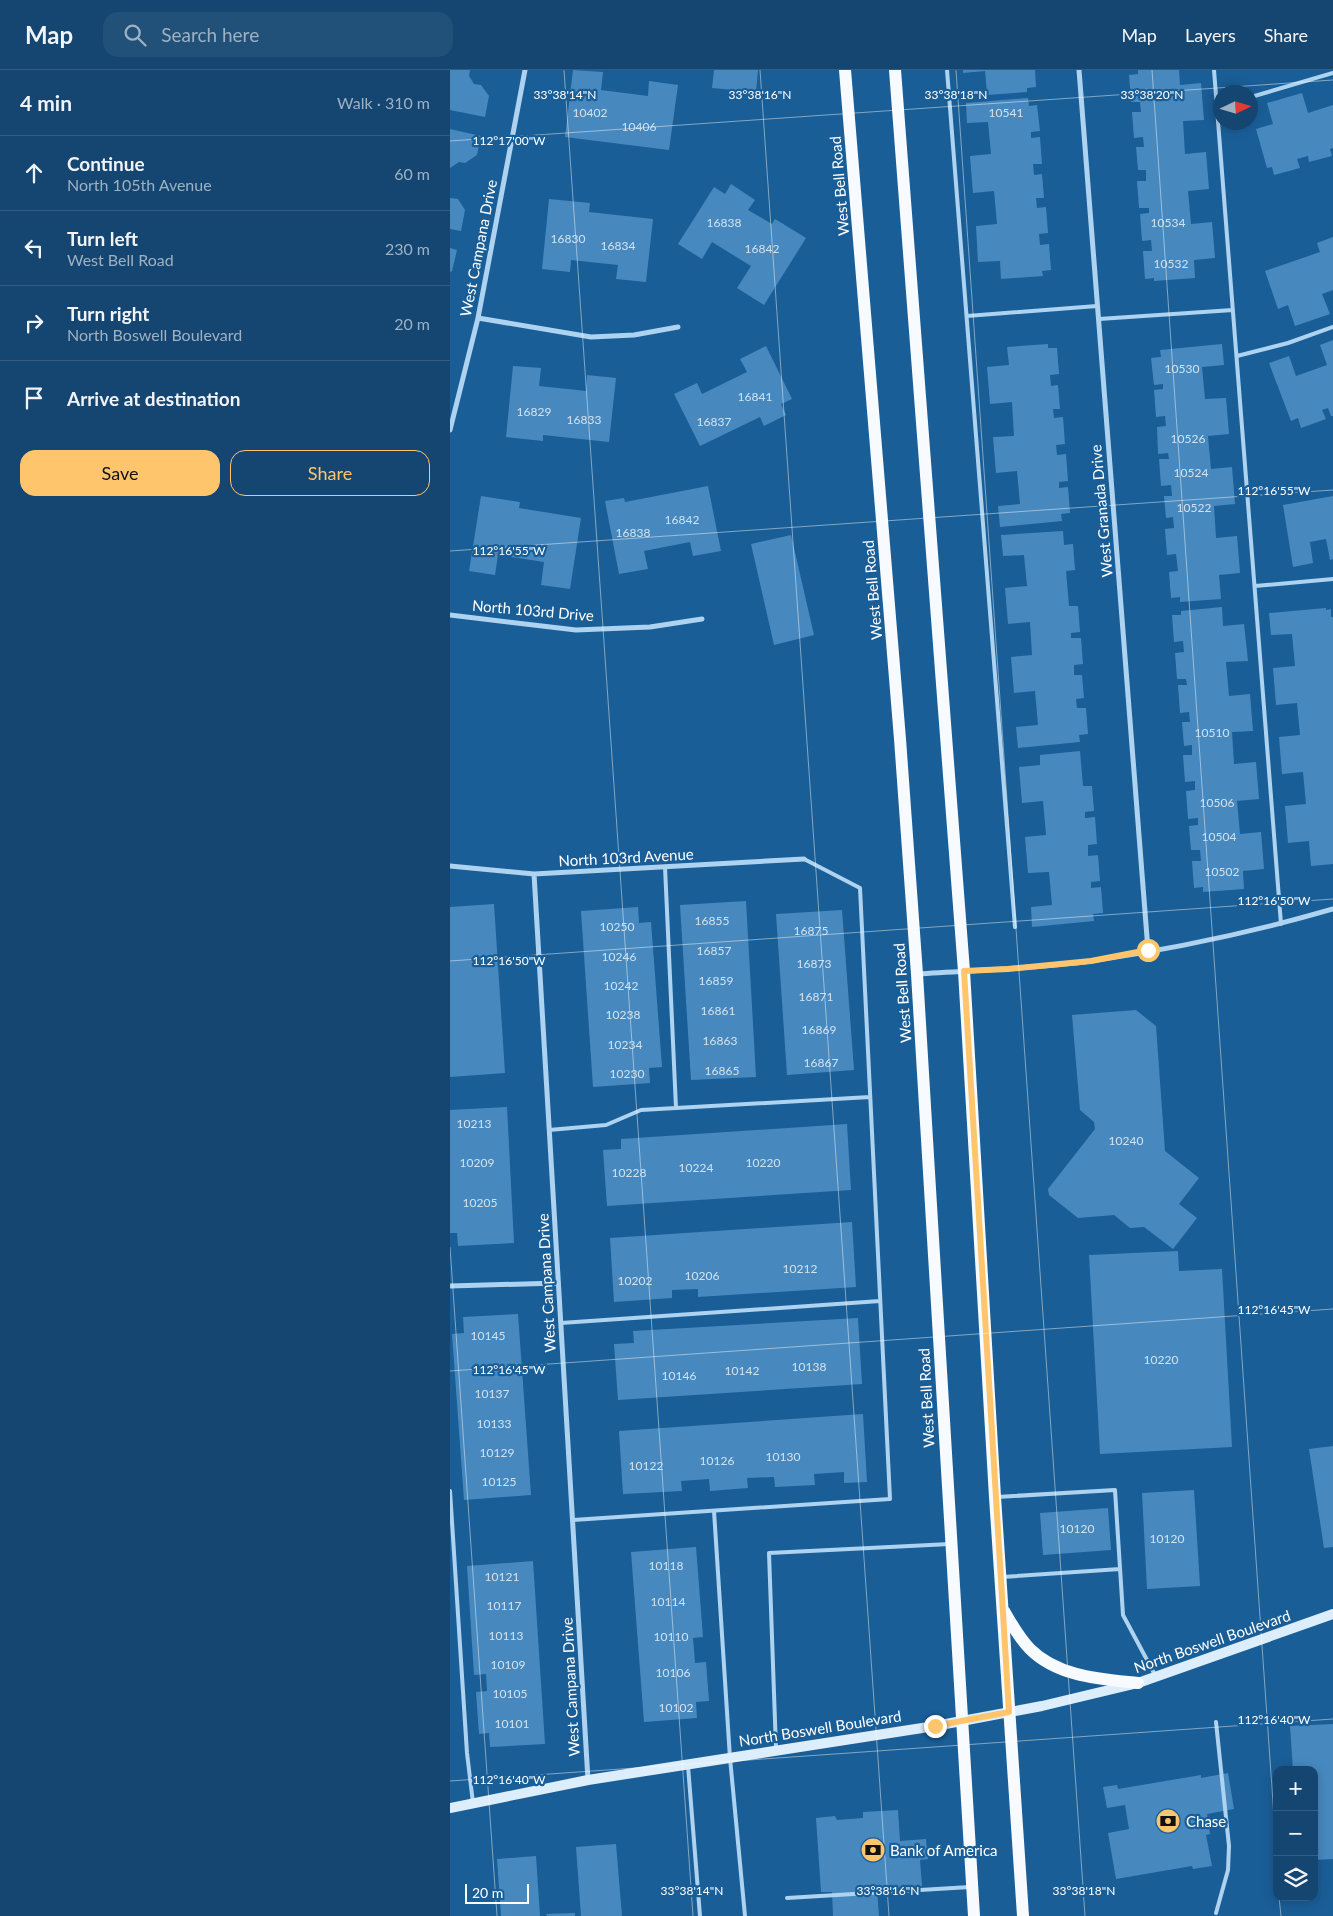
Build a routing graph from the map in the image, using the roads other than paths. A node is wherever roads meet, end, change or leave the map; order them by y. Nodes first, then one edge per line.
1 (526, 70) edge
2 (846, 70) edge
3 (895, 70) edge
4 (947, 70) edge
5 (1079, 70) edge
6 (1214, 70) edge
7 (1333, 73) edge
8 (1216, 85) edge
9 (1258, 95) edge
10 (1221, 130) edge
11 (1097, 306) junction
12 (1233, 310) junction
13 (967, 316) junction
14 (478, 318) junction
15 (1098, 319) junction
16 (678, 327) dead end
17 (1333, 327) edge
18 (1237, 356) junction
19 (450, 430) edge
20 (1333, 579) edge
21 (1255, 586) junction
22 (450, 615) edge
23 (702, 619) dead end
24 (804, 859) joint
25 (450, 866) edge
26 (665, 867) junction
27 (534, 874) junction
28 (1333, 909) edge
29 (1281, 924) junction
30 (1015, 927) dead end
31 (1148, 950) junction
32 (964, 971) junction
33 (917, 974) junction
34 (870, 1097) junction
35 (676, 1108) junction
36 (550, 1130) junction
37 (558, 1283) junction
38 (450, 1286) edge
39 (880, 1301) junction
40 (561, 1323) junction
41 (450, 1491) edge
42 (995, 1497) junction
43 (714, 1510) junction
44 (572, 1520) junction
45 (952, 1544) junction
46 (1120, 1569) junction
47 (1000, 1577) junction
48 (1002, 1609) junction
49 (1333, 1614) edge
50 (1156, 1677) junction
51 (1138, 1683) junction
52 (1009, 1712) junction
53 (963, 1721) junction
54 (1216, 1722) dead end
55 (776, 1750) junction
56 (730, 1758) junction
57 (688, 1764) junction
58 (588, 1780) junction
59 (473, 1803) junction
60 (450, 1808) edge
61 (972, 1887) junction
62 (787, 1898) dead end
63 (1216, 1913) dead end
64 (700, 1916) edge
65 (745, 1916) edge
66 (974, 1916) edge
67 (1023, 1916) edge

1 - 14 street, West Campana Drive
2 - 33 main road, West Bell Road
3 - 32 main road
4 - 13 lane
5 - 11 street, West Granada Drive
6 - 8 lane
7 - 9 lane
10 - 12 lane
11 - 13 lane
11 - 15 street, West Granada Drive
12 - 15 lane
12 - 18 lane
13 - 30 lane
14 - 16 street
14 - 19 street, West Campana Drive
15 - 31 street, West Granada Drive
17 - 18 lane
18 - 21 lane
20 - 21 lane
21 - 29 lane
22 - 23 street, North 103rd Drive
24 - 26 street, North 103rd Avenue
24 - 34 lane
25 - 27 street, North 103rd Avenue
26 - 27 street, North 103rd Avenue
26 - 35 lane
27 - 36 street, West Campana Drive
28 - 29 street
29 - 31 street
31 - 32 street
32 - 33 street
32 - 42 main road
33 - 45 main road, West Bell Road
34 - 35 lane
34 - 39 lane
35 - 36 lane
36 - 37 street, West Campana Drive
37 - 38 street
37 - 40 street, West Campana Drive
39 - 40 lane
39 - 43 lane
40 - 44 street, West Campana Drive
41 - 59 lane
42 - 46 lane
42 - 47 main road
43 - 44 lane
43 - 56 lane
44 - 58 street, West Campana Drive
45 - 53 main road, West Bell Road
45 - 55 lane
46 - 47 lane
46 - 50 lane
47 - 48 main road
48 - 51 main road
48 - 52 main road
49 - 50 street, North Boswell Boulevard
50 - 51 street, North Boswell Boulevard
51 - 52 street, North Boswell Boulevard
52 - 53 street, North Boswell Boulevard
52 - 67 main road
53 - 55 street, North Boswell Boulevard
53 - 61 main road, West Bell Road
54 - 63 lane
55 - 56 street, North Boswell Boulevard
56 - 57 street, North Boswell Boulevard
56 - 65 lane
57 - 58 street, North Boswell Boulevard
57 - 64 lane
58 - 59 street, North Boswell Boulevard
59 - 60 street, North Boswell Boulevard
61 - 62 lane
61 - 66 main road, West Bell Road

